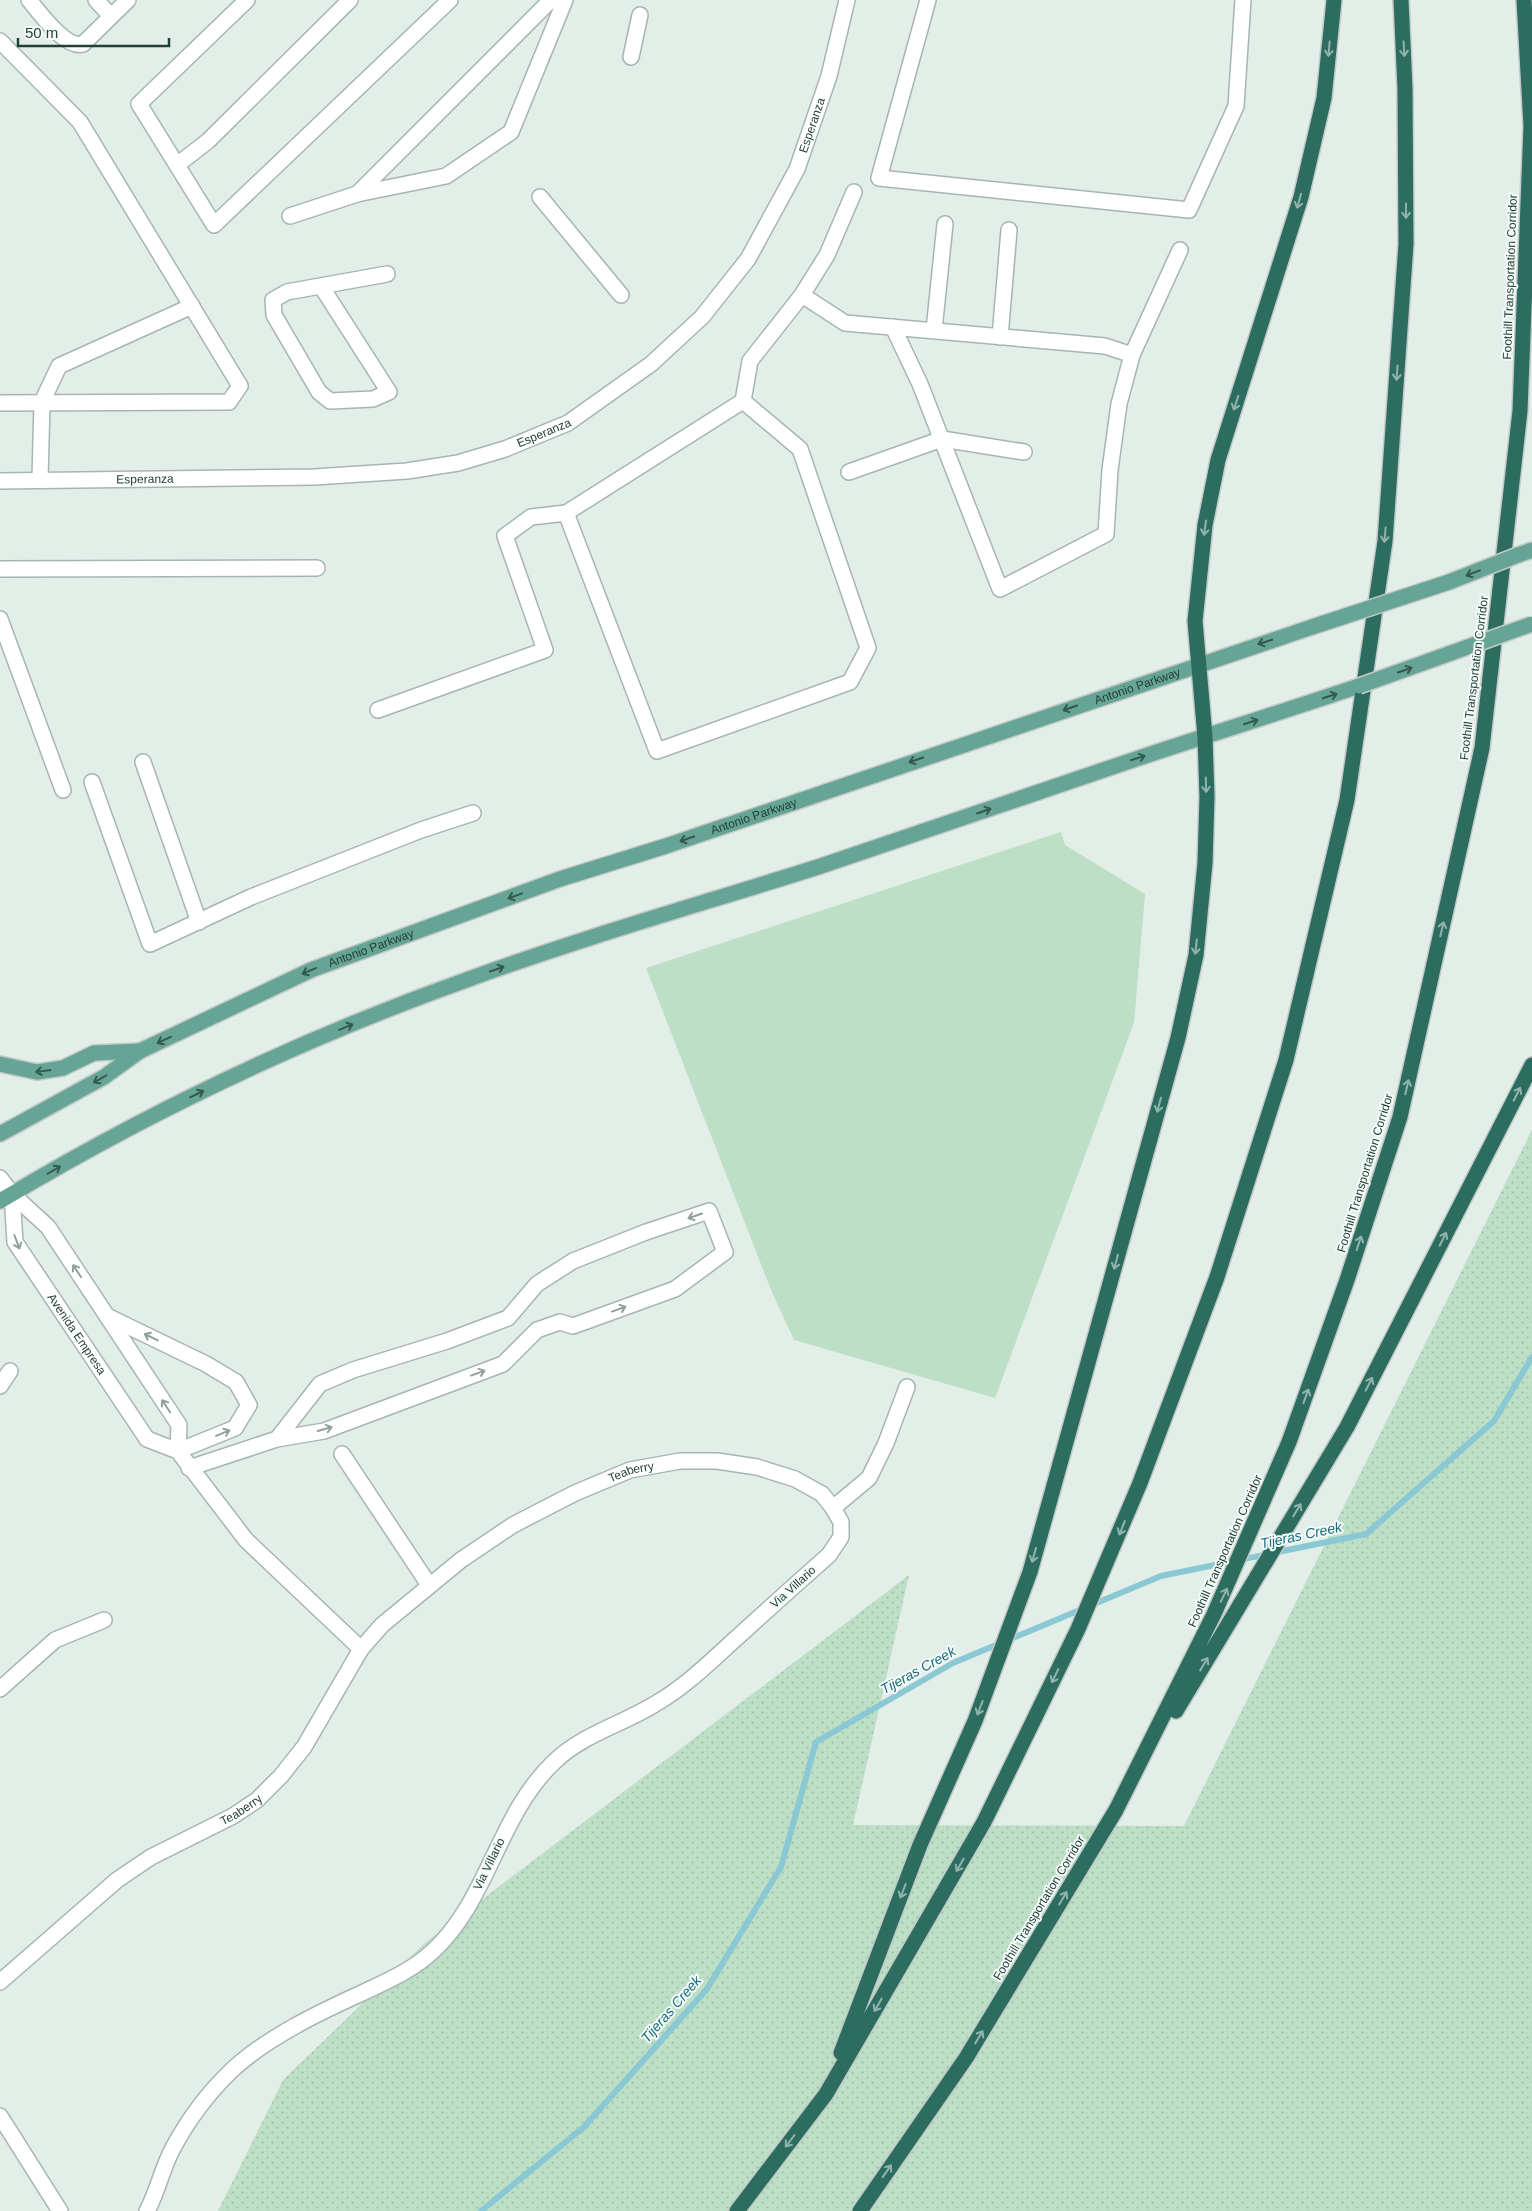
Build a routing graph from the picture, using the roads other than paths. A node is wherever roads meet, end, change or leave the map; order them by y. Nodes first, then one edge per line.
1 (29, 0) edge
2 (96, 0) edge
3 (128, 0) edge
4 (248, 0) edge
5 (350, 0) edge
6 (450, 0) edge
7 (551, 0) edge
8 (565, 0) edge
9 (847, 0) edge
10 (928, 0) edge
11 (1243, 0) edge
12 (1334, 0) edge
13 (1401, 0) edge
14 (1524, 0) edge
15 (640, 15) dead end
16 (111, 16) junction
17 (0, 41) edge
18 (6, 55) edge
19 (631, 57) dead end
20 (178, 165) junction
21 (854, 192) dead end
22 (357, 194) junction
23 (540, 196) dead end
24 (290, 216) dead end
25 (945, 224) dead end
26 (1009, 230) dead end
27 (1180, 250) dead end
28 (387, 274) dead end
29 (321, 286) junction
30 (620, 295) dead end
31 (802, 295) junction
32 (192, 306) junction
33 (893, 327) junction
34 (934, 330) junction
35 (1000, 337) junction
36 (1132, 356) junction
37 (743, 401) junction
38 (42, 402) junction
39 (0, 403) edge
40 (942, 439) junction
41 (1024, 452) dead end
42 (849, 472) dead end
43 (40, 479) junction
44 (0, 481) edge
45 (566, 513) junction
46 (1532, 550) edge
47 (317, 568) dead end
48 (0, 569) edge
49 (0, 619) edge
50 (1532, 624) edge
51 (1199, 664) junction
52 (378, 710) dead end
53 (1205, 737) junction
54 (143, 762) dead end
55 (92, 782) dead end
56 (63, 790) dead end
57 (473, 813) dead end
58 (199, 922) junction
59 (140, 1051) junction
60 (0, 1064) edge
61 (1532, 1065) edge
62 (0, 1134) edge
63 (0, 1178) edge
64 (6, 1197) edge
65 (107, 1316) junction
66 (10, 1371) dead end
67 (0, 1386) edge
68 (907, 1386) dead end
69 (277, 1439) junction
70 (178, 1451) junction
71 (342, 1454) dead end
72 (189, 1468) junction
73 (833, 1508) junction
74 (841, 1522) joint
75 (429, 1585) junction
76 (104, 1620) dead end
77 (361, 1649) junction
78 (0, 1689) edge
79 (1116, 1810) junction
80 (0, 1982) edge
81 (826, 2094) junction
82 (0, 2116) edge
83 (60, 2211) edge
84 (147, 2211) edge
85 (737, 2211) edge
86 (860, 2211) edge

1 - 16 street
2 - 16 street
3 - 16 street
4 - 20 street
5 - 20 street
6 - 20 street
7 - 22 street
8 - 22 street
9 - 43 street, Esperanza
10 - 11 street
12 -> 51 highway
13 -> 81 highway
79 -> 14 highway, Foothill Transportation Corridor
15 - 19 street
17 - 18 street
18 - 32 street
21 - 31 street
22 - 24 street
23 - 30 street
25 - 34 street
26 - 35 street
27 - 36 street
28 - 29 street
29 - 29 street
31 - 33 street
31 - 37 street
32 - 38 street
32 - 38 street
33 - 34 street
33 - 40 street
34 - 35 street
35 - 36 street
36 - 40 street
37 - 45 street
37 - 45 street
38 - 39 street
38 - 43 street
40 - 41 street
40 - 42 street
43 - 44 street, Esperanza
45 - 52 street
46 -> 51 main road, Antonio Parkway, bridge
47 - 48 street
49 - 56 street
53 -> 50 main road, bridge
51 - 53 highway
51 -> 59 main road, Antonio Parkway
64 -> 53 main road
53 -> 81 highway
54 - 58 street
55 - 58 street
57 - 58 street
59 -> 60 main road
59 -> 62 main road, Antonio Parkway
79 -> 61 highway
63 - 64 street
65 -> 64 street
64 -> 70 street, Avenida Empresa
70 -> 65 street
70 -> 65 street
66 - 67 street
68 - 73 street
69 -> 69 street
69 - 72 street
70 - 72 street
71 - 75 street
72 - 77 street
73 - 74 street, Teaberry
73 - 75 street, Teaberry
74 - 84 street, Via Villario
75 - 77 street, Teaberry
76 - 78 street
77 - 80 street, Teaberry
86 -> 79 highway, Foothill Transportation Corridor
81 -> 85 highway
82 - 83 street

